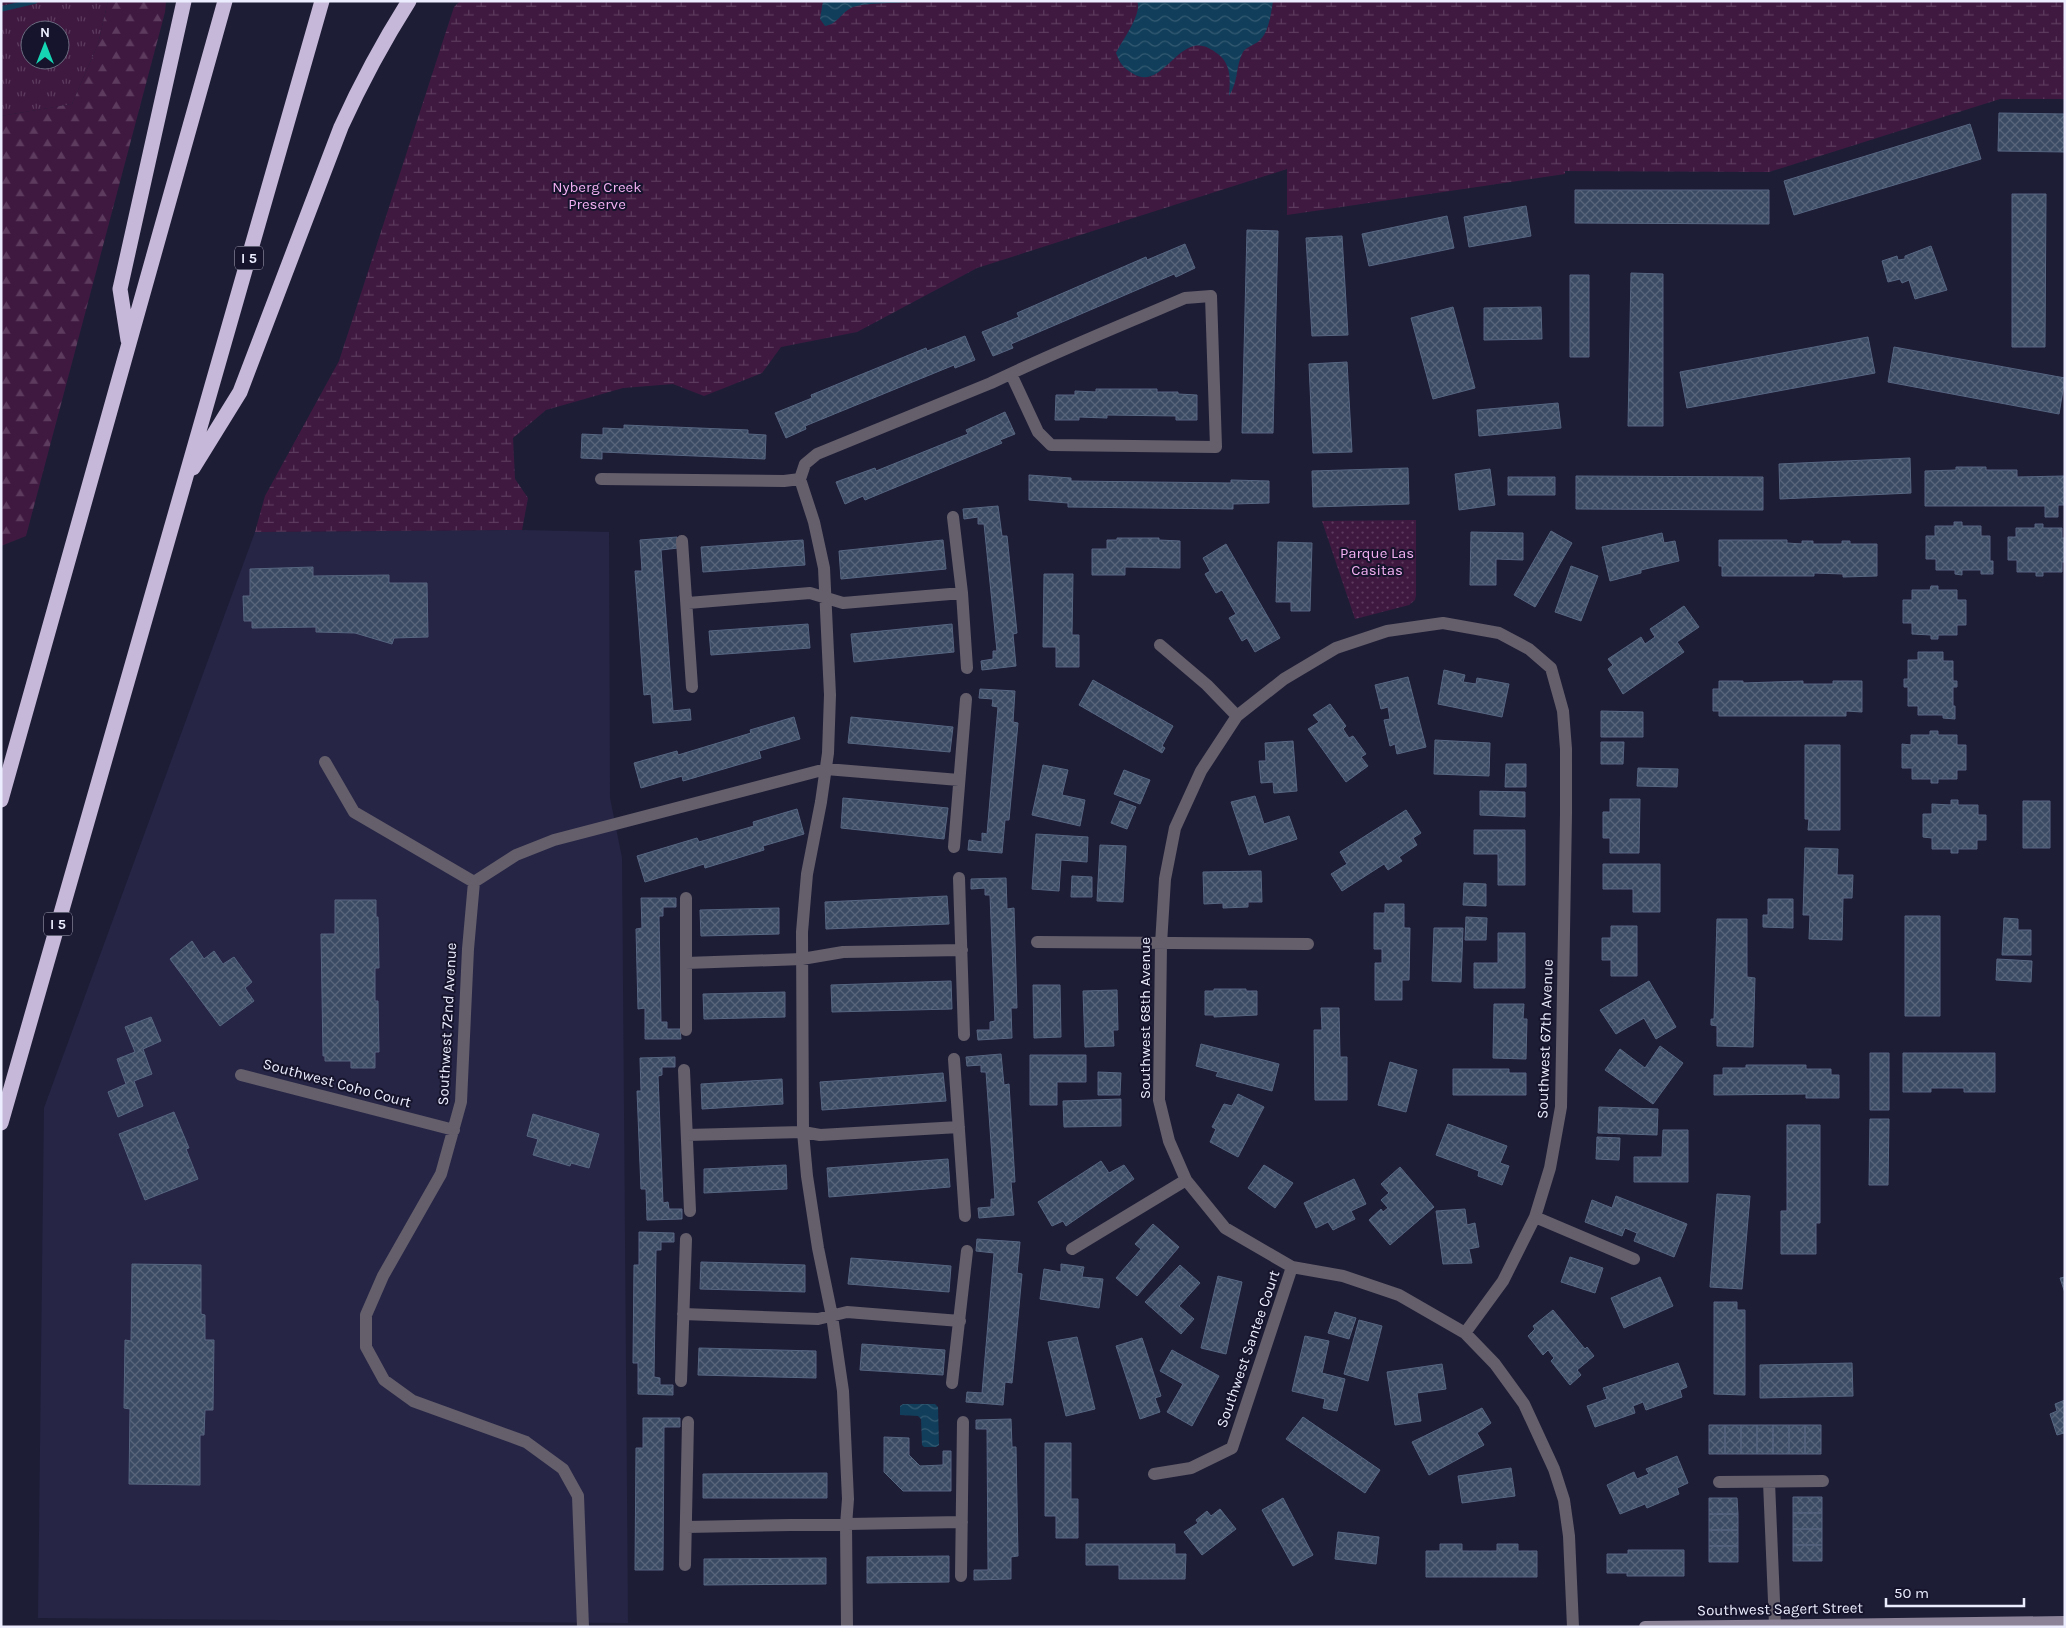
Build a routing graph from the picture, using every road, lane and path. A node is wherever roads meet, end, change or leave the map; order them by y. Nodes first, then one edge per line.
1 (184, 1) edge
2 (322, 1) edge
3 (409, 1) edge
4 (224, 4) edge
5 (129, 348) junction
6 (1011, 374) junction
7 (601, 479) dead end
8 (800, 479) junction
9 (182, 487) junction
10 (953, 517) dead end
11 (682, 541) dead end
12 (962, 593) junction
13 (827, 597) junction
14 (688, 603) junction
15 (1160, 644) dead end
16 (967, 668) dead end
17 (692, 686) dead end
18 (966, 699) dead end
19 (1237, 716) junction
20 (325, 762) dead end
21 (826, 769) junction
22 (959, 780) junction
23 (1, 800) edge
24 (1566, 814) joint
25 (954, 847) dead end
26 (959, 878) dead end
27 (474, 882) junction
28 (686, 898) dead end
29 (1037, 942) dead end
30 (1161, 944) junction
31 (1308, 944) dead end
32 (962, 950) junction
33 (802, 959) junction
34 (686, 963) junction
35 (686, 1030) dead end
36 (964, 1035) dead end
37 (954, 1059) dead end
38 (684, 1070) dead end
39 (241, 1075) dead end
40 (1, 1123) edge
41 (959, 1127) junction
42 (454, 1130) junction
43 (803, 1132) junction
44 (687, 1135) junction
45 (1186, 1180) junction
46 (690, 1211) dead end
47 (965, 1216) dead end
48 (1536, 1217) junction
49 (686, 1239) dead end
50 (1072, 1248) dead end
51 (967, 1251) dead end
52 (1634, 1259) dead end
53 (1292, 1267) junction
54 (684, 1314) junction
55 (832, 1316) junction
56 (960, 1320) junction
57 (1465, 1333) junction
58 (681, 1381) dead end
59 (952, 1383) dead end
60 (688, 1422) dead end
61 (963, 1422) dead end
62 (1154, 1474) dead end
63 (1823, 1481) dead end
64 (1719, 1482) dead end
65 (1769, 1482) junction
66 (962, 1522) junction
67 (846, 1525) junction
68 (686, 1527) junction
69 (685, 1565) dead end
70 (961, 1576) dead end
71 (2065, 1622) edge
72 (1775, 1625) junction
73 (1869, 1625) edge
74 (583, 1627) edge
75 (847, 1627) edge
76 (1573, 1627) edge
77 (1645, 1627) edge

1 - 5 highway
2 - 9 highway, I 5
3 - 9 highway
4 - 5 highway
5 - 23 highway
6 - 6 street
6 - 8 street
7 - 8 street
8 - 13 street
9 - 40 highway, I 5
10 - 12 street
11 - 14 street
12 - 13 street
12 - 16 street
13 - 14 street
13 - 21 street
14 - 17 street
15 - 19 street
18 - 22 street
19 - 24 street, Southwest 68th Avenue
19 - 30 street, Southwest 68th Avenue
20 - 27 street
21 - 22 street
21 - 27 street
21 - 33 street
22 - 25 street
24 - 48 street, Southwest 67th Avenue
26 - 32 street
27 - 42 street, Southwest 72nd Avenue
28 - 34 street
29 - 30 street
30 - 31 street
30 - 45 street, Southwest 68th Avenue
32 - 33 street
32 - 36 street
33 - 34 street
33 - 43 street
34 - 35 street
37 - 41 street
38 - 44 street
39 - 42 street, Southwest Coho Court
41 - 43 street
41 - 47 street
42 - 74 street, Southwest 72nd Avenue
43 - 44 street
43 - 55 street
44 - 46 street
45 - 50 street
45 - 53 street, Southwest 68th Avenue
48 - 52 street
48 - 57 street, Southwest 67th Avenue
49 - 54 street
51 - 56 street
53 - 57 street, Southwest 68th Avenue
53 - 62 street, Southwest Santee Court
54 - 55 street
54 - 58 street
55 - 56 street
55 - 67 street
56 - 59 street
57 - 76 street, Southwest 68th Avenue
60 - 68 street
61 - 66 street
63 - 65 street
64 - 65 street
65 - 72 street
66 - 67 street
66 - 70 street
67 - 68 street
67 - 75 street
68 - 69 street
71 - 73 main road, Southwest Sagert Street
72 - 73 main road, Southwest Sagert Street
72 - 77 main road, Southwest Sagert Street

